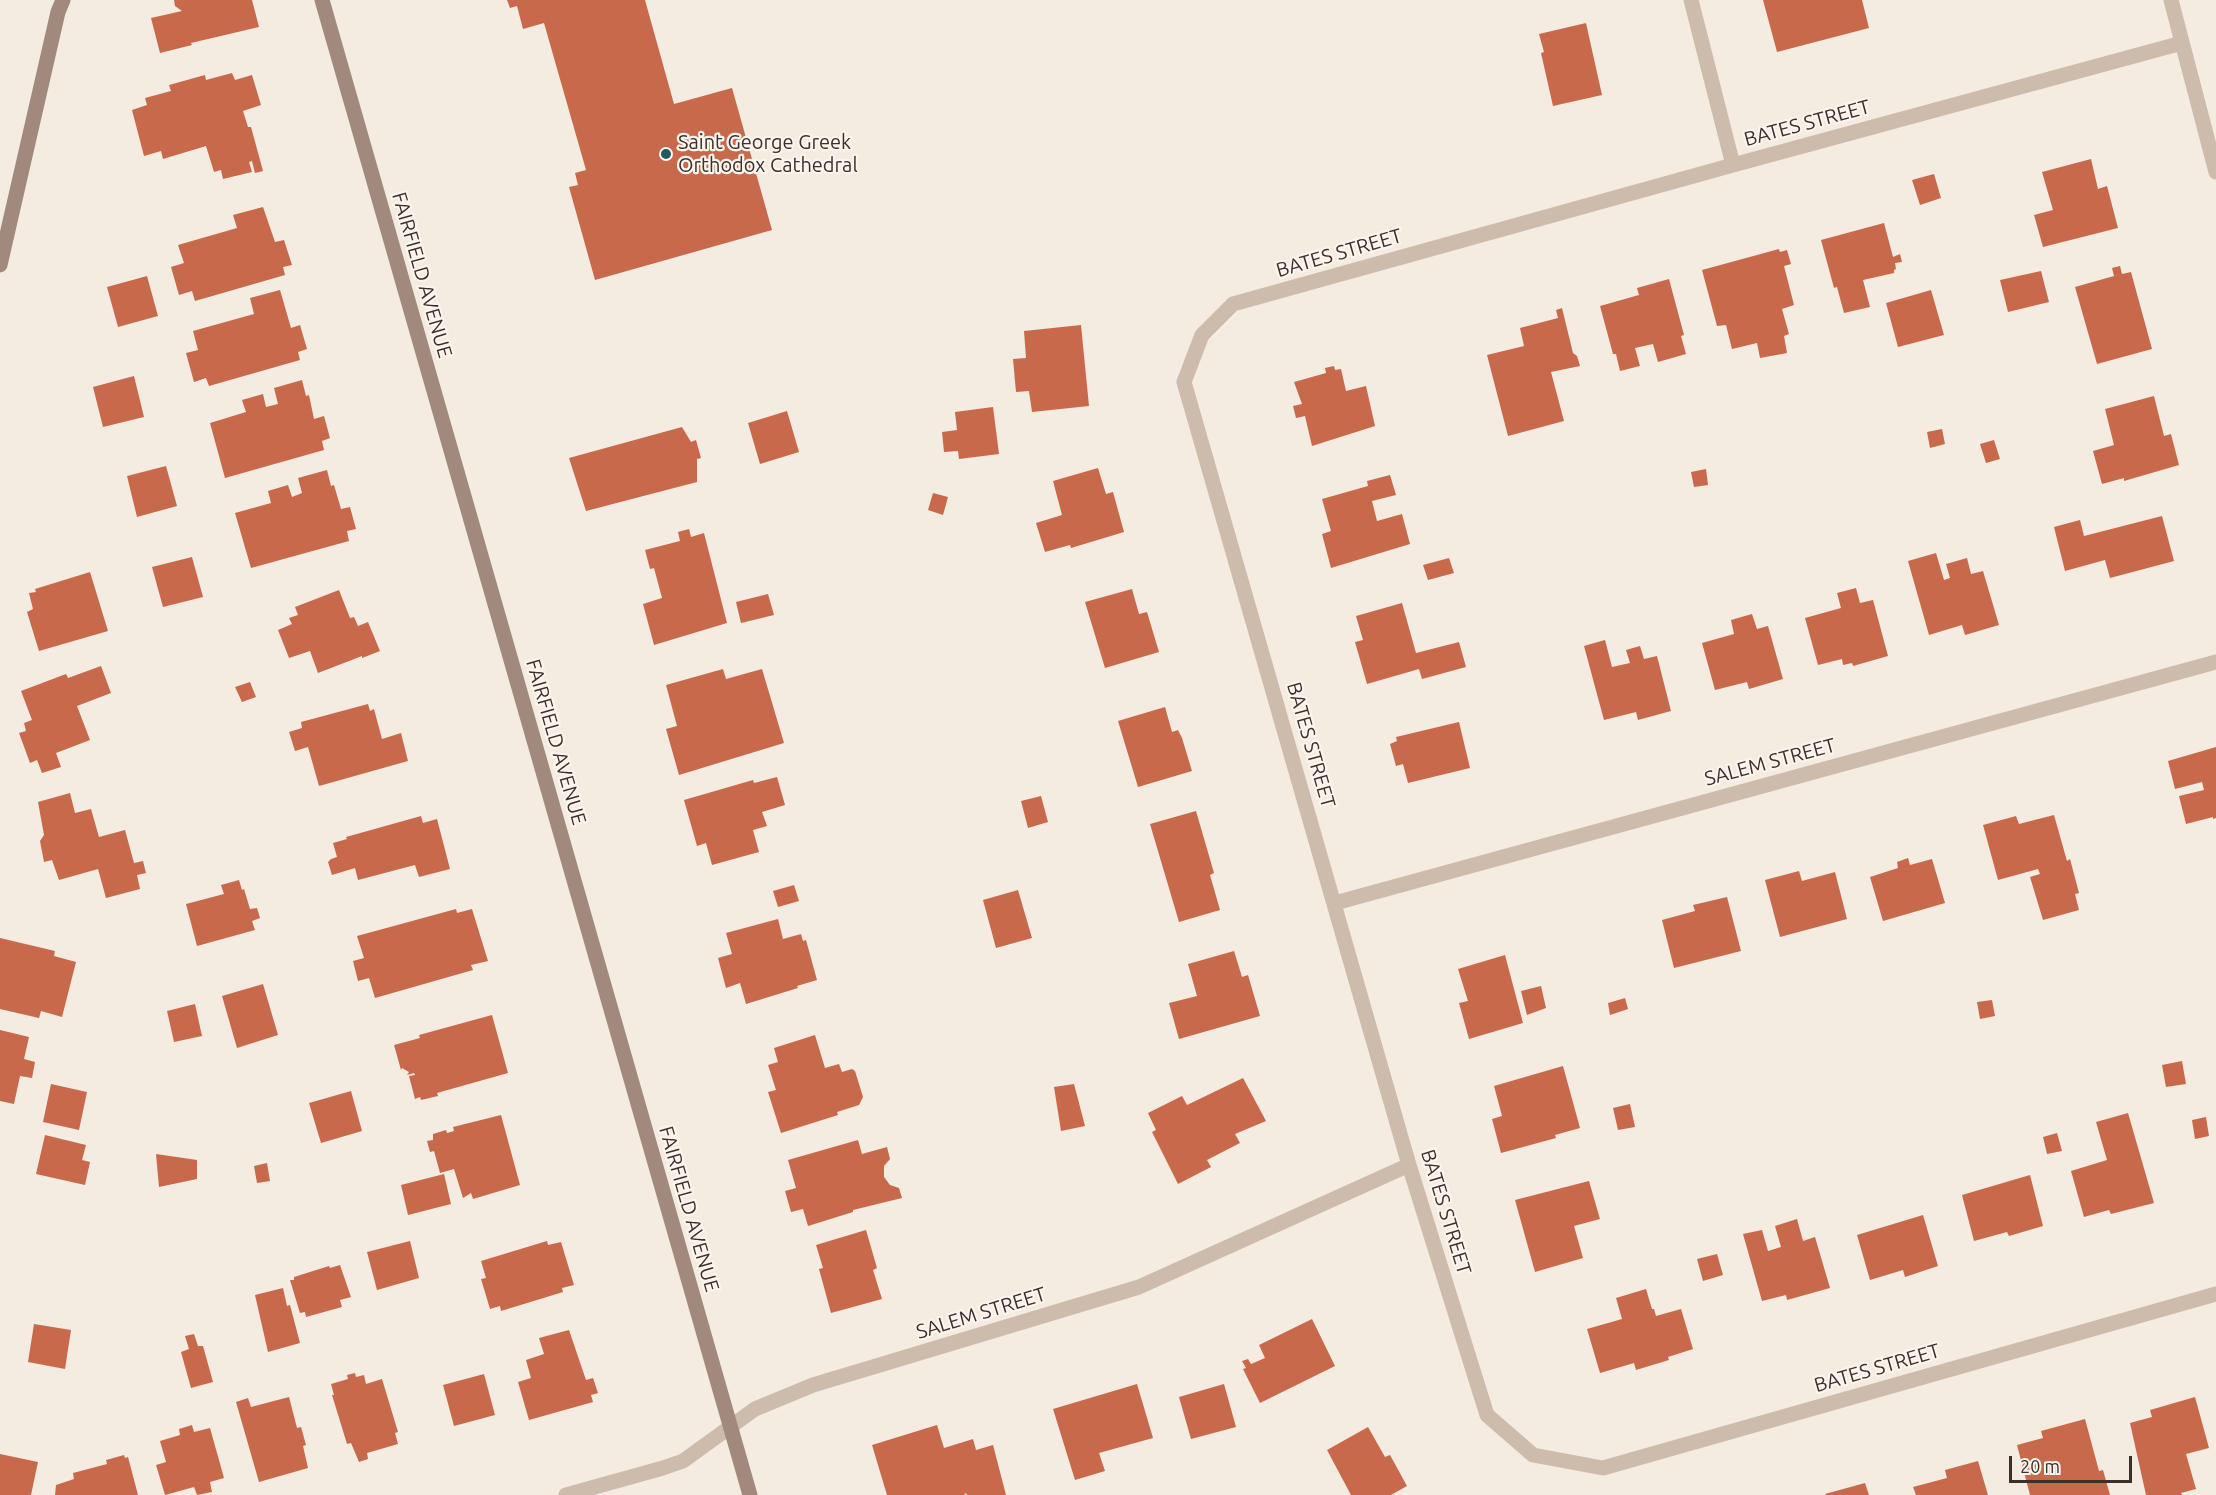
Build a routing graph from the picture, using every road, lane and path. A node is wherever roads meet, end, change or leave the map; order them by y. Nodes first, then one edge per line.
1 (322, 0) edge
2 (1691, 0) edge
3 (2171, 0) edge
4 (60, 4) edge
5 (2182, 44) junction
6 (1733, 165) junction
7 (2216, 172) edge
8 (0, 265) edge
9 (2216, 662) edge
10 (1335, 903) junction
11 (1409, 1165) junction
12 (2216, 1294) edge
13 (730, 1426) junction
14 (567, 1495) edge
15 (750, 1495) edge

1 - 13 main road, FAIRFIELD AVENUE
2 - 6 street
3 - 5 street
4 - 8 main road
5 - 6 street, BATES STREET
5 - 7 street
6 - 10 street, BATES STREET
9 - 10 street, SALEM STREET
10 - 11 street, BATES STREET
11 - 12 street, BATES STREET
11 - 13 street, SALEM STREET
13 - 14 street, SALEM STREET
13 - 15 main road, FAIRFIELD AVENUE

